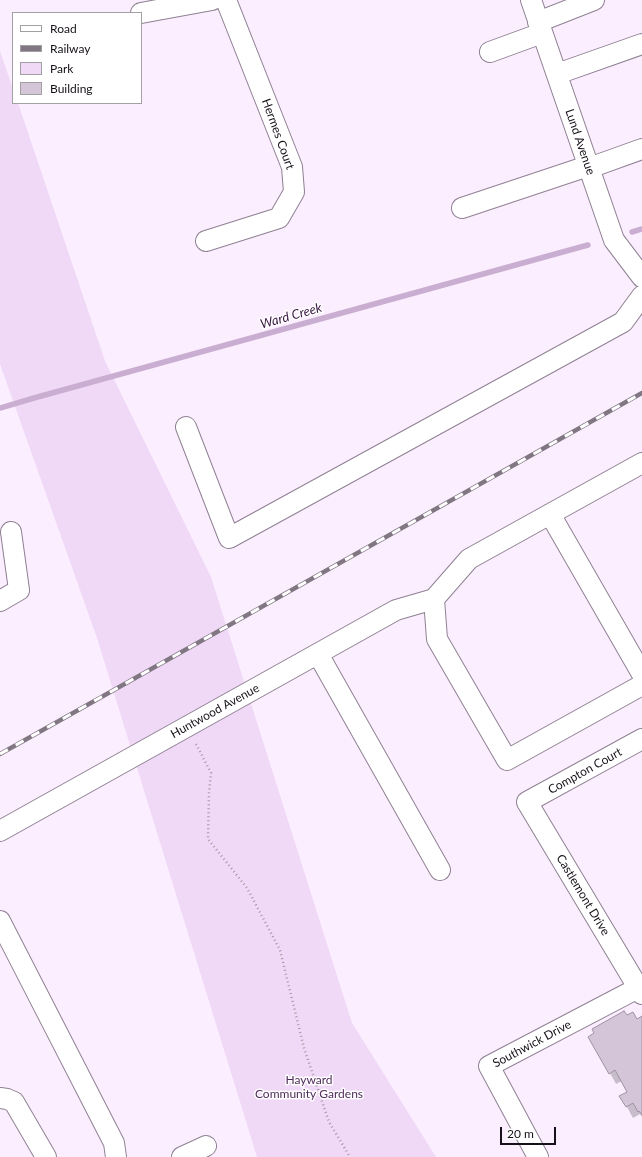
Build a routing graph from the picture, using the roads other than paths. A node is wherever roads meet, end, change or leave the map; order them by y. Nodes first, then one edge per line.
1 (212, 0) edge
2 (226, 0) edge
3 (531, 0) edge
4 (594, 0) edge
5 (142, 13) edge
6 (540, 27) junction
7 (642, 44) edge
8 (490, 52) dead end
9 (557, 74) junction
10 (642, 149) edge
11 (589, 167) junction
12 (462, 208) dead end
13 (206, 241) dead end
14 (642, 277) edge
15 (642, 296) edge
16 (186, 427) dead end
17 (642, 463) edge
18 (550, 514) junction
19 (11, 532) dead end
20 (434, 599) junction
21 (0, 601) edge
22 (318, 654) junction
23 (642, 674) edge
24 (642, 685) edge
25 (642, 739) edge
26 (527, 802) joint
27 (0, 830) edge
28 (440, 870) dead end
29 (0, 921) edge
30 (640, 991) edge
31 (0, 1098) edge
32 (206, 1146) dead end
33 (46, 1157) edge
34 (116, 1157) edge
35 (182, 1157) edge
36 (538, 1157) edge

1 - 5 street
2 - 13 street, Hermes Court
3 - 6 street, Lund Avenue
4 - 6 street
6 - 8 street
6 - 9 street, Lund Avenue
7 - 9 street
9 - 11 street, Lund Avenue
10 - 11 street
11 - 12 street
11 - 14 street, Lund Avenue
15 - 16 street
17 - 18 street
18 - 20 street
18 - 23 street
19 - 21 street
20 - 22 street, Huntwood Avenue
20 - 24 street
22 - 27 street, Huntwood Avenue
22 - 28 street
25 - 26 street, Compton Court
26 - 30 street, Castlemont Drive
29 - 34 street
30 - 36 street, Southwick Drive
31 - 33 street
32 - 35 street

